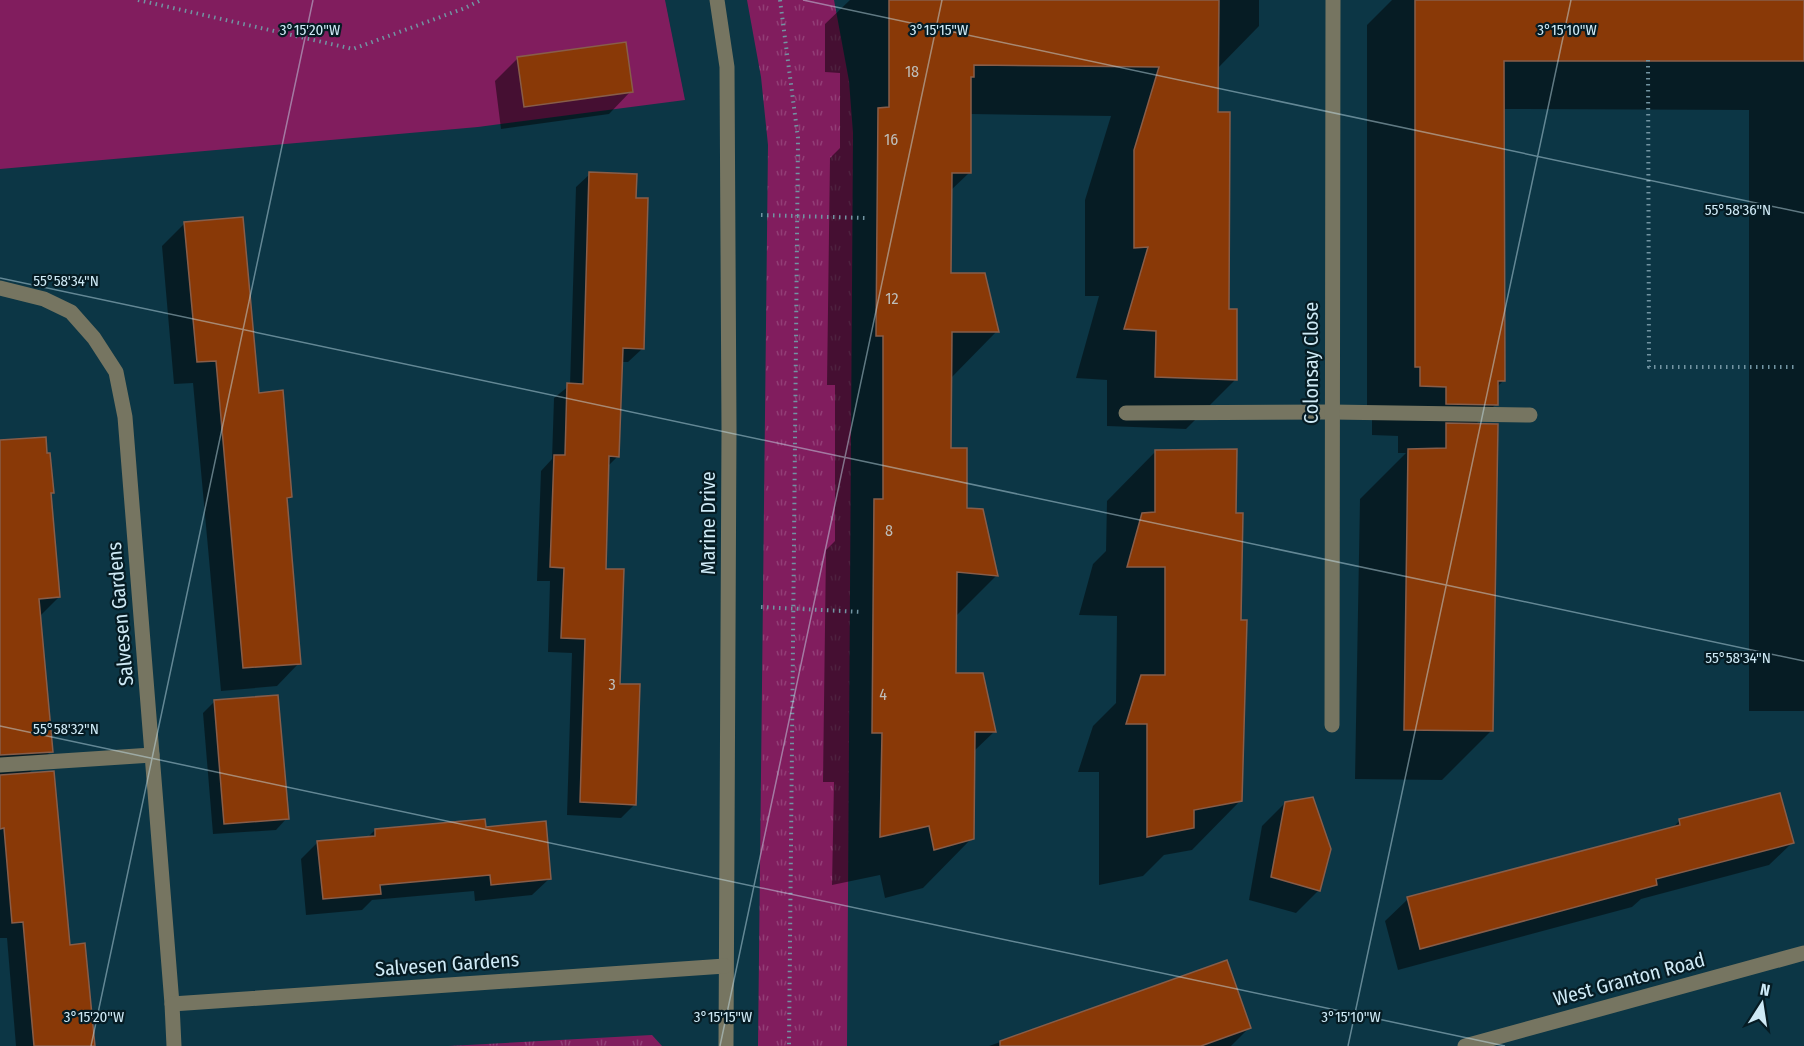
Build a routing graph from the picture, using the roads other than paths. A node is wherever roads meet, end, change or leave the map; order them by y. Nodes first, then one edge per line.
1 (717, 0) edge
2 (1333, 0) edge
3 (0, 288) edge
4 (1332, 412) junction
5 (1126, 413) dead end
6 (1530, 415) dead end
7 (1332, 726) dead end
8 (152, 755) junction
9 (0, 765) edge
10 (1804, 953) edge
11 (725, 966) junction
12 (172, 1004) junction
13 (1472, 1045) edge
14 (174, 1046) edge
15 (726, 1046) edge

1 - 11 street, Marine Drive
2 - 4 street, Colonsay Close
3 - 8 street, Salvesen Gardens
4 - 5 street
4 - 6 street
4 - 7 street, Colonsay Close
8 - 9 street
8 - 12 street, Salvesen Gardens
10 - 13 street, West Granton Road
11 - 12 street, Salvesen Gardens
11 - 15 street, Marine Drive
12 - 14 street, Salvesen Gardens

